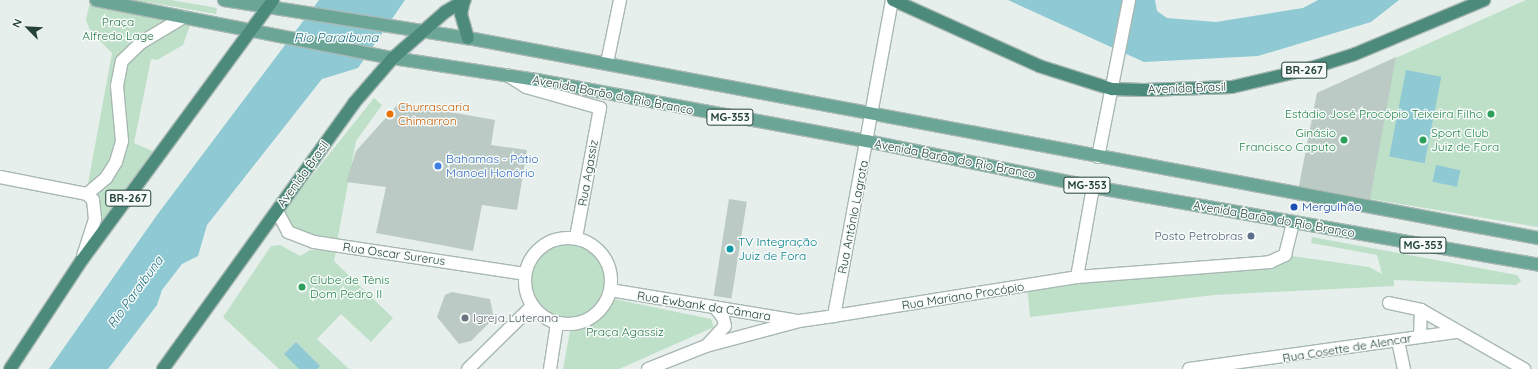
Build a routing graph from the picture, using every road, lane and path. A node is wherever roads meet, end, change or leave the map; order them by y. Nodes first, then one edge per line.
1 (96, 0) edge
2 (224, 0) edge
3 (465, 0) edge
4 (620, 0) edge
5 (892, 0) edge
6 (1129, 0) edge
7 (1484, 0) edge
8 (269, 3) edge
9 (184, 17) junction
10 (250, 30) junction
11 (421, 32) junction
12 (468, 38) junction
13 (393, 58) junction
14 (607, 63) junction
15 (506, 75) junction
16 (1114, 83) junction
17 (872, 115) junction
18 (867, 141) junction
19 (1098, 157) junction
20 (0, 177) edge
21 (1093, 187) junction
22 (87, 194) junction
23 (277, 211) junction
24 (1293, 223) junction
25 (576, 238) junction
26 (1538, 238) edge
27 (82, 260) junction
28 (1538, 265) edge
29 (526, 274) junction
30 (1077, 277) junction
31 (610, 290) junction
32 (1390, 303) dead end
33 (532, 306) junction
34 (716, 310) junction
35 (1421, 310) junction
36 (834, 316) junction
37 (799, 321) junction
38 (557, 323) junction
39 (1457, 332) junction
40 (1420, 336) junction
41 (1398, 341) junction
42 (706, 346) junction
43 (1256, 365) edge
44 (10, 369) edge
45 (163, 369) edge
46 (468, 369) edge
47 (550, 369) edge
48 (648, 369) edge
49 (1189, 369) edge
50 (1404, 369) edge
51 (1524, 369) edge

1 - 9 main road
2 - 8 main road
3 - 11 highway, Avenida Brasil
3 - 12 highway
4 - 14 street
5 - 16 highway, Avenida Brasil / BR-267
5 - 17 street, Rua Antônio Lagrota
6 - 16 street
7 - 16 highway, Avenida Brasil / BR-267
8 - 10 highway, BR-267
8 - 11 main road
9 - 10 main road
9 - 22 street
10 - 13 main road, Avenida Barão do Rio Branco / MG-353
10 - 27 highway, BR-267
11 - 12 main road
11 - 13 highway, Avenida Brasil
12 - 14 main road
13 - 15 main road, Avenida Barão do Rio Branco / MG-353
13 - 23 highway, Avenida Brasil
14 - 17 main road
15 - 18 main road, Avenida Barão do Rio Branco / MG-353
15 - 25 street, Rua Agassiz
16 - 19 street
17 - 18 street, Rua Antônio Lagrota
17 - 19 main road
18 - 21 main road, Avenida Barão do Rio Branco / MG-353
18 - 36 street, Rua Antônio Lagrota
19 - 26 main road
20 - 22 street
21 - 24 main road, Avenida Barão do Rio Branco / MG-353
21 - 30 street
22 - 27 street
23 - 29 street, Rua Oscar Surerus
23 - 45 highway, Avenida Brasil
24 - 28 main road, Avenida Barão do Rio Branco / MG-353
24 - 30 street, Rua Mariano Procópio
25 - 29 street
25 - 31 street
27 - 44 highway, BR-267
29 - 33 street
30 - 36 street, Rua Mariano Procópio
31 - 34 street, Rua Ewbank da Câmara
31 - 38 street
32 - 35 street
33 - 38 street
33 - 46 street
34 - 37 street, Rua Ewbank da Câmara
34 - 42 street
35 - 39 street
35 - 40 street
36 - 37 street, Rua Mariano Procópio
37 - 42 street, Rua Mariano Procópio
38 - 47 street
39 - 40 street, Rua Cosette de Alencar
39 - 51 street
40 - 41 street, Rua Cosette de Alencar
41 - 43 street, Rua Cosette de Alencar
41 - 50 street
42 - 48 street, Rua Mariano Procópio
43 - 49 street, Rua Cosette de Alencar

